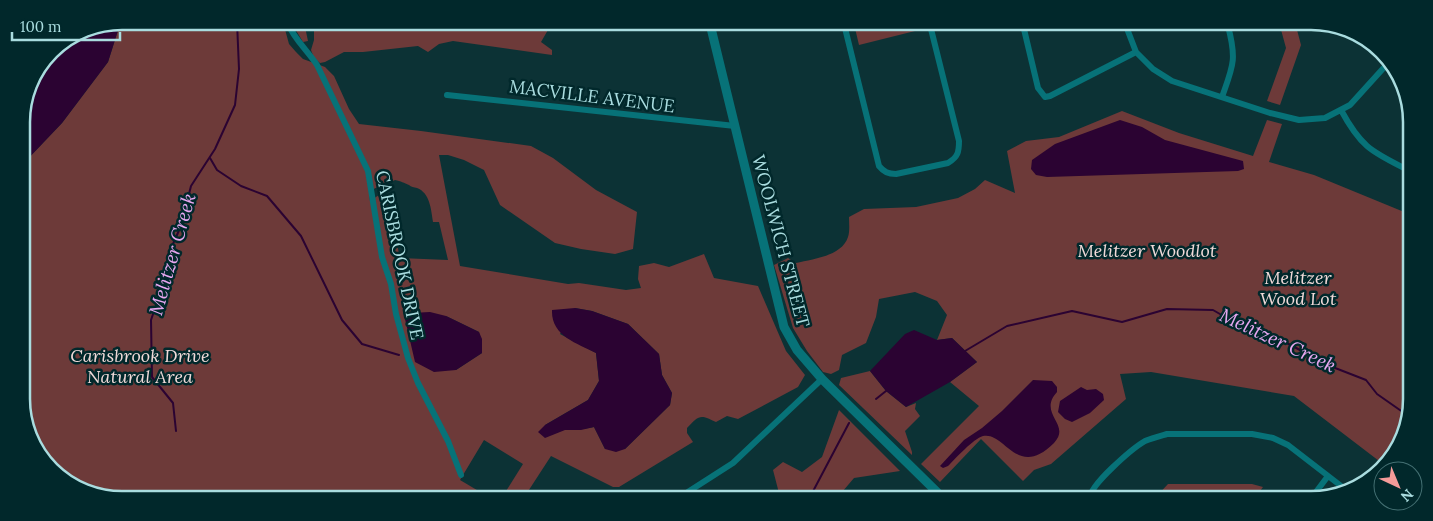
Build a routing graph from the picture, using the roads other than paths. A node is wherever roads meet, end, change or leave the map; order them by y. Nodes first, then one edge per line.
1 (291, 30) edge
2 (714, 30) edge
3 (845, 30) edge
4 (931, 30) edge
5 (1023, 30) edge
6 (1128, 30) edge
7 (1229, 30) edge
8 (1136, 52) junction
9 (1385, 67) edge
10 (447, 95) dead end
11 (1222, 97) junction
12 (1342, 110) junction
13 (734, 126) junction
14 (1403, 167) edge
15 (822, 379) junction
16 (461, 474) dead end
17 (1328, 476) junction
18 (1341, 486) edge
19 (689, 491) edge
20 (936, 491) edge
21 (1091, 491) edge
22 (1317, 491) edge

1 - 16 street, CARISBROOK DRIVE
2 - 13 street, WOOLWICH STREET
3 - 4 street
5 - 8 street
6 - 8 street
7 - 11 street
8 - 11 street
9 - 12 street
10 - 13 street, MACVILLE AVENUE
11 - 12 street
12 - 14 street
13 - 15 street, WOOLWICH STREET
15 - 19 street
15 - 20 street, WOOLWICH STREET
17 - 18 street
17 - 21 street
17 - 22 street

